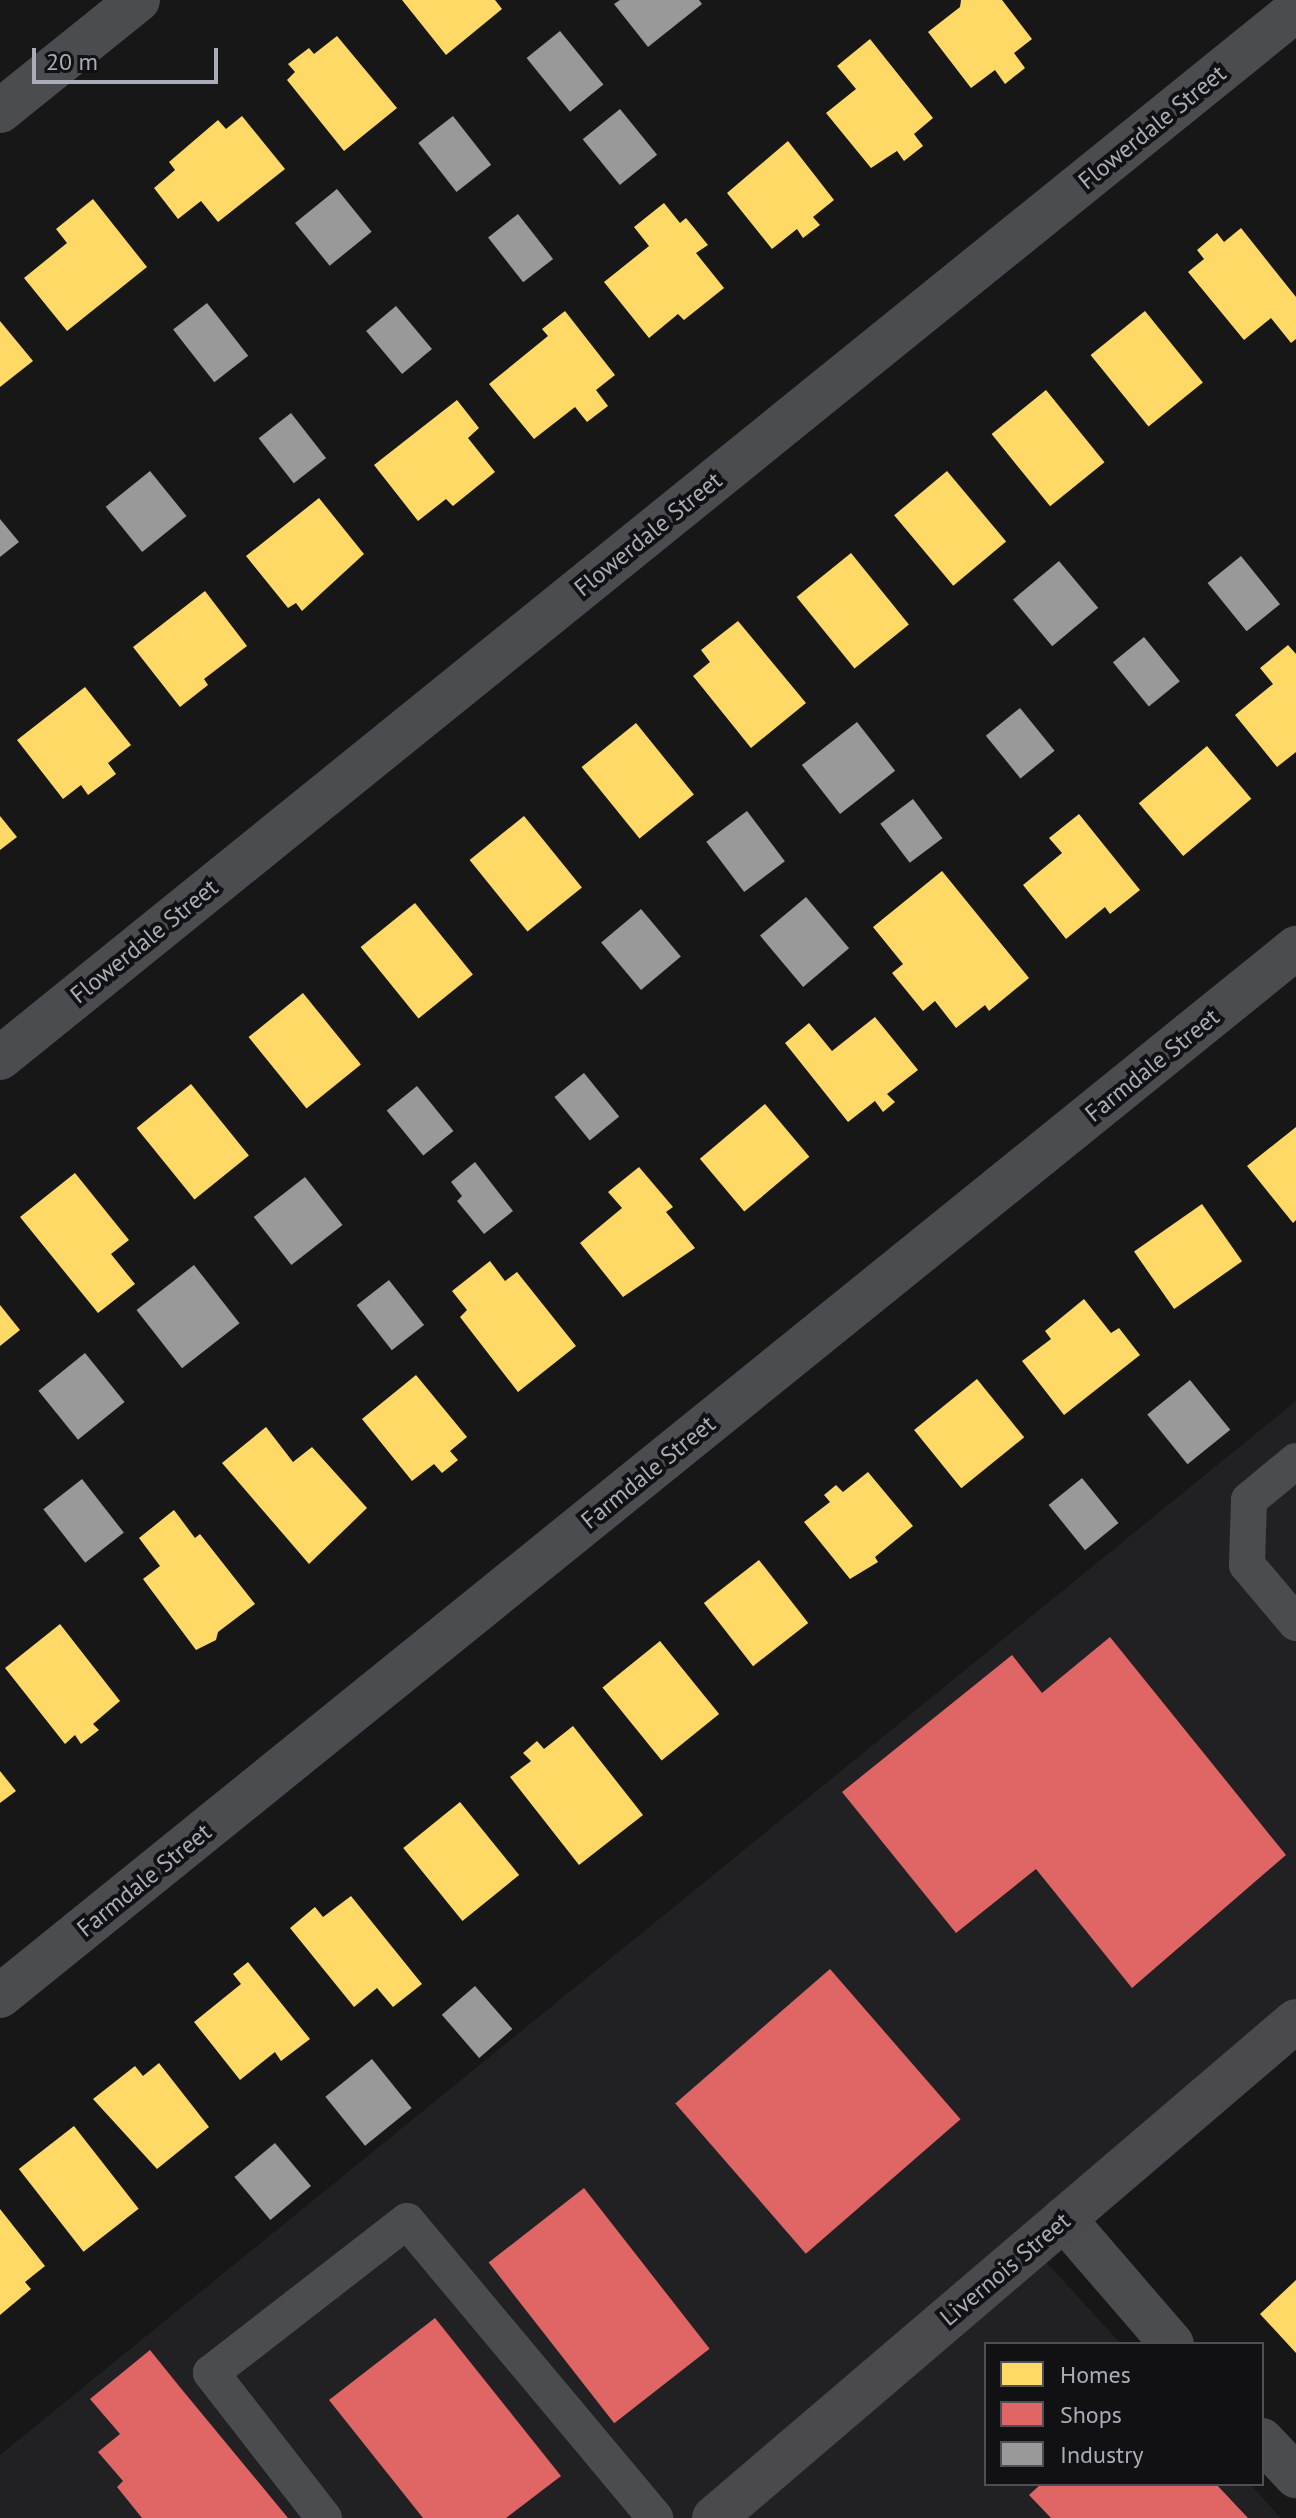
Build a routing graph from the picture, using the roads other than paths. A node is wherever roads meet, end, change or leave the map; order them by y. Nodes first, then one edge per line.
1 (138, 0) edge
2 (1296, 10) edge
3 (0, 111) edge
4 (1296, 948) edge
5 (0, 1058) edge
6 (1296, 1461) edge
7 (1296, 1623) edge
8 (0, 1996) edge
9 (1296, 2021) edge
10 (1064, 2219) junction
11 (1170, 2342) edge
12 (1264, 2442) edge
13 (1296, 2476) edge
14 (324, 2518) edge
15 (655, 2518) edge
16 (714, 2518) edge

1 - 3 street
2 - 5 street, Flowerdale Street
4 - 8 street, Farmdale Street
6 - 7 lane
9 - 10 street, Livernois Street
10 - 11 street
10 - 16 street, Livernois Street
12 - 13 street
14 - 15 lane

